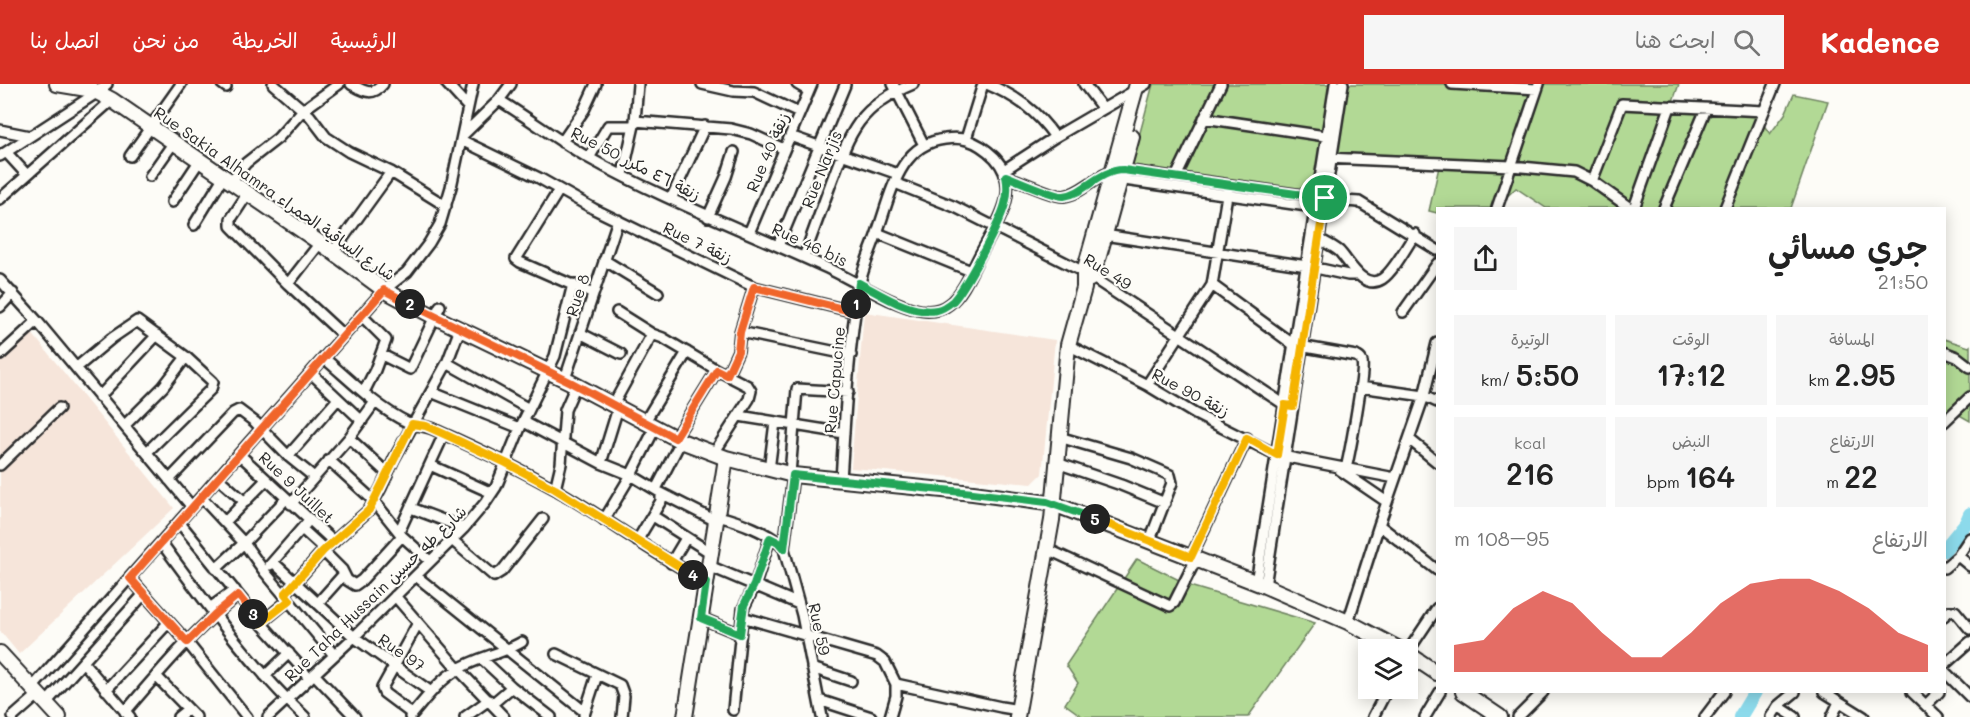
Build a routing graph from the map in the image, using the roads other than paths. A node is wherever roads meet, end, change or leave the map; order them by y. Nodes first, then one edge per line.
1 (57, 84) edge
2 (182, 84) edge
3 (273, 84) edge
4 (339, 84) edge
5 (351, 84) edge
6 (383, 84) edge
7 (447, 84) edge
8 (473, 84) edge
9 (511, 84) edge
10 (596, 84) edge
11 (638, 84) edge
12 (702, 84) edge
13 (797, 84) edge
14 (913, 84) edge
15 (985, 84) edge
16 (1084, 84) edge
17 (1221, 84) edge
18 (1335, 84) edge
19 (1343, 84) edge
20 (1452, 84) edge
21 (1775, 84) edge
22 (844, 85) edge
23 (1141, 85) edge
24 (1538, 86) edge
25 (895, 87) edge
26 (97, 88) edge
27 (810, 88) edge
28 (112, 100) junction
29 (499, 100) junction
30 (468, 107) junction
31 (1670, 107) junction
32 (1103, 109) junction
33 (1706, 109) junction
34 (303, 110) junction
35 (1764, 111) junction
36 (799, 113) junction
37 (1204, 118) junction
38 (635, 123) junction
39 (705, 126) junction
40 (152, 127) junction
41 (0, 130) edge
42 (30, 136) junction
43 (790, 136) junction
44 (1055, 136) junction
45 (1331, 137) junction
46 (462, 138) junction
47 (966, 139) junction
48 (562, 141) junction
49 (174, 142) junction
50 (924, 145) junction
51 (818, 147) junction
52 (784, 149) junction
53 (734, 152) dead end
54 (3, 154) edge
55 (842, 154) junction
56 (130, 156) dead end
57 (589, 158) junction
58 (1328, 158) junction
59 (200, 160) junction
60 (1511, 166) junction
61 (391, 172) junction
62 (1005, 173) junction
63 (622, 174) junction
64 (1114, 174) junction
65 (27, 175) junction
66 (150, 176) dead end
67 (1176, 177) junction
68 (227, 179) junction
69 (896, 179) junction
70 (1592, 181) junction
71 (0, 183) edge
72 (1228, 189) junction
73 (559, 190) junction
74 (8, 192) junction
75 (248, 193) junction
76 (671, 199) junction
77 (0, 200) edge
78 (172, 202) dead end
79 (1321, 202) junction
80 (1498, 205) edge
81 (446, 206) junction
82 (1631, 207) edge
83 (1632, 207) edge
84 (1664, 207) edge
85 (1725, 207) edge
86 (708, 217) junction
87 (618, 220) junction
88 (194, 225) dead end
89 (995, 226) junction
90 (749, 233) junction
91 (878, 233) junction
92 (1415, 234) junction
93 (1104, 236) junction
94 (1319, 239) junction
95 (320, 243) junction
96 (778, 246) junction
97 (1436, 249) edge
98 (333, 252) junction
99 (1217, 254) junction
100 (804, 257) junction
101 (604, 260) junction
102 (1436, 265) edge
103 (1311, 267) junction
104 (971, 271) junction
105 (1358, 275) junction
106 (1087, 279) junction
107 (0, 280) edge
108 (859, 283) junction
109 (288, 284) junction
110 (573, 284) junction
111 (1212, 285) junction
112 (754, 287) junction
113 (384, 290) junction
114 (13, 293) junction
115 (658, 293) dead end
116 (593, 294) junction
117 (0, 307) edge
118 (437, 311) junction
119 (617, 312) dead end
120 (855, 312) junction
121 (1403, 312) dead end
122 (362, 315) junction
123 (36, 321) junction
124 (460, 329) junction
125 (740, 332) junction
126 (580, 333) junction
127 (652, 334) junction
128 (157, 335) junction
129 (1180, 335) junction
130 (344, 336) junction
131 (1068, 345) junction
132 (1298, 346) junction
133 (1436, 348) edge
134 (687, 352) junction
135 (1946, 353) edge
136 (621, 354) dead end
137 (0, 355) edge
138 (382, 355) junction
139 (851, 355) junction
140 (186, 357) junction
141 (324, 358) junction
142 (447, 363) junction
143 (1970, 367) edge
144 (76, 368) junction
145 (717, 370) junction
146 (547, 371) junction
147 (310, 373) junction
148 (727, 375) junction
149 (570, 382) junction
150 (1147, 385) junction
151 (1360, 387) junction
152 (364, 392) junction
153 (431, 392) junction
154 (848, 392) junction
155 (1424, 396) junction
156 (1970, 396) edge
157 (99, 397) junction
158 (338, 399) junction
159 (375, 402) junction
160 (1436, 402) edge
161 (1289, 406) junction
162 (615, 407) junction
163 (59, 408) dead end
164 (529, 409) junction
165 (739, 416) junction
166 (1946, 420) edge
167 (362, 421) junction
168 (775, 422) junction
169 (412, 424) junction
170 (124, 425) junction
171 (522, 425) junction
172 (650, 425) junction
173 (794, 425) junction
174 (261, 429) junction
175 (844, 433) junction
176 (444, 434) junction
177 (1059, 437) junction
178 (349, 438) junction
179 (1247, 438) junction
180 (1409, 439) junction
181 (678, 440) junction
182 (561, 443) junction
183 (147, 452) junction
184 (239, 454) junction
185 (288, 456) junction
186 (720, 456) junction
187 (1281, 456) junction
188 (329, 459) junction
189 (1436, 461) edge
190 (506, 463) junction
191 (601, 463) junction
192 (1057, 463) junction
193 (0, 465) edge
194 (430, 465) junction
195 (769, 470) junction
196 (1346, 471) junction
197 (387, 473) junction
198 (631, 475) junction
199 (792, 475) junction
200 (314, 477) junction
201 (218, 478) junction
202 (1395, 478) junction
203 (169, 480) junction
204 (266, 480) junction
205 (841, 480) junction
206 (555, 489) junction
207 (658, 491) junction
208 (492, 493) junction
209 (201, 497) junction
210 (289, 501) junction
211 (374, 501) junction
212 (244, 502) junction
213 (1387, 502) junction
214 (1165, 503) junction
215 (1054, 504) junction
216 (192, 507) junction
217 (411, 508) junction
218 (653, 516) junction
219 (716, 518) junction
220 (310, 519) junction
221 (543, 519) dead end
222 (604, 520) junction
223 (179, 522) junction
224 (225, 522) junction
225 (1378, 525) junction
226 (464, 528) junction
227 (302, 529) junction
228 (400, 534) junction
229 (686, 538) junction
230 (770, 538) junction
231 (1970, 538) edge
232 (452, 540) junction
233 (1150, 540) junction
234 (637, 541) junction
235 (161, 542) junction
236 (334, 542) junction
237 (244, 543) junction
238 (784, 549) junction
239 (1047, 549) junction
240 (324, 550) junction
241 (1958, 556) junction
242 (1193, 558) junction
243 (710, 560) junction
244 (430, 561) junction
245 (273, 562) junction
246 (671, 563) junction
247 (1946, 566) edge
248 (1970, 566) edge
249 (216, 568) junction
250 (1436, 569) edge
251 (264, 571) junction
252 (343, 575) junction
253 (416, 576) junction
254 (130, 578) junction
255 (296, 582) junction
256 (706, 582) junction
257 (1261, 584) junction
258 (754, 585) junction
259 (236, 593) junction
260 (144, 594) junction
261 (395, 596) junction
262 (287, 597) junction
263 (318, 603) junction
264 (800, 604) junction
265 (1436, 610) edge
266 (213, 611) junction
267 (1946, 614) edge
268 (742, 616) junction
269 (701, 618) junction
270 (169, 622) junction
271 (418, 622) junction
272 (1348, 622) junction
273 (261, 623) junction
274 (1970, 629) edge
275 (740, 634) junction
276 (807, 635) junction
277 (354, 637) junction
278 (1380, 639) edge
279 (1416, 639) edge
280 (187, 642) junction
281 (522, 642) dead end
282 (1970, 642) edge
283 (508, 650) junction
284 (0, 653) edge
285 (289, 653) junction
286 (556, 654) dead end
287 (334, 655) junction
288 (482, 659) junction
289 (1418, 660) edge
290 (83, 662) junction
291 (1946, 663) edge
292 (395, 665) junction
293 (812, 668) junction
294 (458, 669) junction
295 (1436, 672) edge
296 (1948, 674) edge
297 (597, 675) junction
298 (156, 676) junction
299 (265, 676) junction
300 (312, 676) junction
301 (851, 681) dead end
302 (897, 684) junction
303 (512, 687) junction
304 (106, 690) junction
305 (431, 692) junction
306 (1439, 693) edge
307 (1464, 693) edge
308 (1542, 693) edge
309 (1723, 693) edge
310 (1794, 693) edge
311 (1826, 693) edge
312 (1913, 693) edge
313 (1938, 693) edge
314 (39, 695) junction
315 (1970, 697) edge
316 (1382, 699) edge
317 (286, 700) junction
318 (819, 700) junction
319 (491, 702) junction
320 (1839, 702) junction
321 (1926, 705) junction
322 (1778, 706) junction
323 (188, 709) junction
324 (539, 709) junction
325 (733, 710) dead end
326 (1018, 713) edge
327 (128, 714) edge
328 (584, 714) edge
329 (411, 716) edge
330 (1498, 716) edge
331 (13, 717) edge
332 (59, 717) edge
333 (178, 717) edge
334 (196, 717) edge
335 (247, 717) edge
336 (268, 717) edge
337 (305, 717) edge
338 (355, 717) edge
339 (465, 717) edge
340 (504, 717) edge
341 (530, 717) edge
342 (551, 717) edge
343 (622, 717) edge
344 (685, 717) edge
345 (822, 717) edge
346 (871, 717) edge
347 (890, 717) edge
348 (1373, 717) edge
349 (1425, 717) edge
350 (1518, 717) edge
351 (1706, 717) edge
352 (1771, 717) edge
353 (1795, 717) edge
354 (1832, 717) edge
355 (1864, 717) edge
356 (1938, 717) edge

1 - 26 street, Rue Sakia Alhamra شارع الساقية الحمراء
2 - 40 street
3 - 34 street
4 - 34 street
5 - 6 street
7 - 30 street
8 - 30 street
9 - 29 street
10 - 48 street
11 - 38 street
12 - 36 street
13 - 27 street
14 - 25 street, Rue Narjis
15 - 44 street
15 - 47 street
16 - 32 street
17 - 37 street
18 - 45 street
19 - 45 street
20 - 24 street
21 - 35 street
22 - 51 street
23 - 32 street
23 - 64 street
24 - 60 street
25 - 50 street
25 - 55 street, Rue Narjis
26 - 28 street, Rue Sakia Alhamra شارع الساقية الحمراء
26 - 42 street
27 - 36 street, Rue 40 زنقة
28 - 40 street, Rue Sakia Alhamra شارع الساقية الحمراء
28 - 65 street
29 - 46 street
29 - 48 street, Rue 50 زنقة ٤٦ مكرر
30 - 46 street
31 - 33 street
31 - 70 street
31 - 83 street
32 - 44 street
33 - 35 street
33 - 84 street
34 - 61 street
34 - 68 street
35 - 85 street
36 - 43 street, Rue 40 زنقة
37 - 45 street
37 - 67 street
38 - 39 street
38 - 57 street
38 - 63 street
39 - 52 street
39 - 76 street
40 - 49 street, Rue Sakia Alhamra شارع الساقية الحمراء
40 - 56 street
41 - 42 street
42 - 54 street
43 - 51 street, Rue 49
43 - 52 street, Rue 40 زنقة
44 - 62 street
45 - 58 street
46 - 73 street, Rue 7 زنقة
46 - 81 street
47 - 50 street
47 - 62 street
48 - 57 street, Rue 50 زنقة ٤٦ مكرر
49 - 59 street, Rue Sakia Alhamra شارع الساقية الحمراء
49 - 66 street
50 - 69 street, Rue Capucine
51 - 55 street, Rue 49
51 - 96 street
52 - 90 street, Rue 40 زنقة
53 - 86 street
54 - 65 street
55 - 69 street, Rue 49
55 - 100 street, Rue Narjis
57 - 63 street, Rue 50 زنقة ٤٦ مكرر
58 - 60 street
58 - 79 street
59 - 68 street, Rue Sakia Alhamra شارع الساقية الحمراء
59 - 78 street
60 - 70 street
60 - 80 street
61 - 81 street
61 - 98 street
62 - 64 street
62 - 89 street, Rue 46 bis
63 - 76 street, Rue 50 زنقة ٤٦ مكرر
64 - 67 street
64 - 72 street
64 - 93 street
64 - 106 street
65 - 74 street
67 - 72 street
68 - 75 street, Rue Sakia Alhamra شارع الساقية الحمراء
68 - 88 street
69 - 89 street, Rue 49
69 - 91 street, Rue Capucine
70 - 82 street
71 - 74 street
72 - 79 street
72 - 99 street
73 - 87 street, Rue 7 زنقة
73 - 110 street
74 - 77 street
75 - 95 street, Rue Sakia Alhamra شارع الساقية الحمراء
75 - 109 street
76 - 86 street, Rue 50 زنقة ٤٦ مكرر
79 - 92 street
79 - 94 street
79 - 103 street
81 - 113 street
86 - 90 street, Rue 50 زنقة ٤٦ مكرر
87 - 101 street, Rue 8
87 - 112 street, Rue 7 زنقة
89 - 104 street, Rue 46 bis
89 - 106 street, Rue 49
90 - 96 street, Rue 46 bis
91 - 104 street
91 - 108 street, Rue Capucine
92 - 97 street
92 - 105 street
93 - 99 street
93 - 106 street
94 - 103 street
94 - 105 street
95 - 98 street, Rue Sakia Alhamra شارع الساقية الحمراء
95 - 109 street
96 - 100 street, Rue 46 bis
98 - 113 street, Rue Sakia Alhamra شارع الساقية الحمراء
99 - 103 street
99 - 111 street
100 - 108 street, Rue 46 bis
101 - 115 street
101 - 116 street, Rue 8
102 - 121 street
103 - 105 street
103 - 132 street
104 - 108 street, Rue 46 bis
106 - 129 street, Rue 49
106 - 131 street
107 - 114 street
108 - 120 street, Rue Capucine
109 - 130 street
110 - 116 street
110 - 146 street, Rue Taha Hussain شارع طه حسين
111 - 129 street
111 - 132 street
112 - 120 street, Rue 7 زنقة
112 - 125 street
113 - 118 street, Rue Sakia Alhamra شارع الساقية الحمراء
113 - 122 street
114 - 117 street
114 - 123 street
116 - 126 street, Rue 8
118 - 124 street, Rue Sakia Alhamra شارع الساقية الحمراء
118 - 138 street
119 - 127 street
120 - 139 street, Rue Capucine
122 - 130 street
122 - 138 street
123 - 137 street
123 - 144 street
124 - 142 street
124 - 146 street, Rue Sakia Alhamra شارع الساقية الحمراء
125 - 139 street
125 - 148 street
126 - 136 street
126 - 149 street, Rue 8
127 - 134 street
127 - 162 street
128 - 140 street
128 - 144 street
128 - 157 street
129 - 150 street
129 - 161 street, Rue 49
130 - 141 street
131 - 150 street, Rue 90 زنقة
131 - 177 street
132 - 151 street
132 - 161 street
133 - 155 street
134 - 145 street
134 - 172 street
135 - 143 street
138 - 152 street
139 - 154 street, Rue Capucine
140 - 170 street
140 - 183 street
141 - 147 street
141 - 152 street
142 - 153 street
142 - 164 street
144 - 157 street
145 - 148 street
145 - 181 street
146 - 149 street, Rue Sakia Alhamra شارع الساقية الحمراء
146 - 164 street, Rue Taha Hussain شارع طه حسين
147 - 158 street
147 - 174 street
148 - 165 street
149 - 162 street, Rue Sakia Alhamra شارع الساقية الحمراء
149 - 182 street, Rue 8
150 - 179 street, Rue 90 زنقة
151 - 155 street
151 - 196 street
152 - 159 street
153 - 169 street
153 - 171 street
154 - 173 street
154 - 175 street, Rue Capucine
155 - 160 street
155 - 180 street
156 - 166 street
157 - 170 street
158 - 167 street
158 - 185 street
159 - 167 street
159 - 169 street
161 - 187 street
162 - 172 street, Rue Sakia Alhamra شارع الساقية الحمراء
162 - 191 street
163 - 193 street
164 - 171 street, Rue Taha Hussain شارع طه حسين
165 - 168 street
165 - 186 street
167 - 178 street
168 - 173 street
168 - 195 street
169 - 176 street
169 - 197 street
170 - 183 street
171 - 182 street
171 - 190 street, Rue Taha Hussain شارع طه حسين
172 - 181 street, Rue Sakia Alhamra شارع الساقية الحمراء
172 - 198 street
173 - 175 street
173 - 199 street
174 - 184 street
174 - 185 street
174 - 203 street
175 - 205 street, Rue Capucine
176 - 190 street
176 - 194 street
177 - 192 street
177 - 214 street
178 - 188 street
178 - 197 street
179 - 187 street, Rue 90 زنقة
179 - 242 street
180 - 189 street
180 - 202 street
181 - 186 street, Rue Sakia Alhamra شارع الساقية الحمراء
181 - 207 street
182 - 191 street
182 - 206 street, Rue 8
183 - 203 street
184 - 201 street
184 - 204 street, Rue 9 Juillet
185 - 200 street
186 - 195 street, Rue Sakia Alhamra شارع الساقية الحمراء
186 - 219 street
187 - 196 street, Rue 90 زنقة
187 - 257 street
188 - 200 street
188 - 211 street
190 - 206 street
190 - 208 street, Rue Taha Hussain شارع طه حسين
191 - 198 street
192 - 214 street
192 - 215 street
194 - 208 street
194 - 217 street
195 - 199 street, Rue Sakia Alhamra شارع الساقية الحمراء
196 - 202 street
196 - 213 street, Rue 90 زنقة
197 - 211 street
198 - 207 street
198 - 222 street
199 - 205 street, Rue Sakia Alhamra شارع الساقية الحمراء
199 - 238 street
200 - 210 street
201 - 209 street
201 - 212 street
202 - 213 street
203 - 216 street
204 - 210 street, Rue 9 Juillet
204 - 212 street
205 - 215 street, Rue Sakia Alhamra شارع الساقية الحمراء
206 - 222 street
207 - 218 street
207 - 219 street
208 - 226 street, Rue Taha Hussain شارع طه حسين
209 - 216 street
209 - 224 street
210 - 220 street, Rue 9 Juillet
210 - 237 street
211 - 228 street
211 - 236 street
212 - 224 street
213 - 225 street
214 - 233 street
215 - 233 street, Rue Sakia Alhamra شارع الساقية الحمراء
215 - 239 street
216 - 223 street
217 - 226 street
217 - 228 street
218 - 229 street
218 - 234 street
219 - 230 street
219 - 243 street
220 - 227 street
220 - 236 street, Rue 9 Juillet
221 - 232 street
222 - 234 street
223 - 235 street
223 - 249 street
224 - 237 street
225 - 250 street
225 - 272 street
226 - 232 street, Rue Taha Hussain شارع طه حسين
227 - 240 street
227 - 245 street
228 - 244 street
228 - 252 street
229 - 243 street
229 - 246 street
230 - 238 street
230 - 258 street
231 - 241 street
232 - 244 street, Rue Taha Hussain شارع طه حسين
233 - 242 street, Rue Sakia Alhamra شارع الساقية الحمراء
234 - 246 street
235 - 254 street
235 - 266 street
236 - 240 street
237 - 249 street
237 - 251 street
238 - 264 street, Rue 59
239 - 242 street
239 - 326 street
240 - 252 street
240 - 255 street
241 - 247 street
241 - 248 street
242 - 257 street, Rue Sakia Alhamra شارع الساقية الحمراء
243 - 256 street
243 - 258 street
244 - 253 street, Rue Taha Hussain شارع طه حسين
245 - 251 street
245 - 255 street, Rue 97
246 - 256 street
249 - 259 street
251 - 262 street
252 - 263 street
253 - 261 street, Rue Taha Hussain شارع طه حسين
253 - 283 street
254 - 260 street
254 - 314 street
255 - 262 street
255 - 263 street, Rue 97
256 - 269 street
257 - 272 street, Rue Sakia Alhamra شارع الساقية الحمراء
258 - 264 street
258 - 268 street
259 - 266 street
259 - 273 street
260 - 270 street
260 - 290 street
261 - 271 street
261 - 277 street, Rue Taha Hussain شارع طه حسين
262 - 273 street
262 - 287 street
263 - 277 street, Rue 97
264 - 276 street, Rue 59
265 - 279 street
266 - 280 street
266 - 299 street
267 - 274 street
268 - 275 street
268 - 276 street
269 - 275 street
269 - 344 street
270 - 280 street
270 - 304 street
271 - 292 street
271 - 294 street
272 - 278 street, Rue Sakia Alhamra شارع الساقية الحمراء
273 - 285 street
275 - 325 street
276 - 293 street, Rue 59
276 - 302 street
277 - 287 street, Rue Taha Hussain شارع طه حسين
277 - 292 street, Rue 97
280 - 298 street
280 - 335 street
281 - 283 street
282 - 291 street
283 - 288 street
283 - 328 street
284 - 314 street
285 - 299 street
285 - 300 street
286 - 297 street
287 - 300 street, Rue Taha Hussain شارع طه حسين
288 - 294 street
288 - 303 street
289 - 295 street
290 - 304 street
290 - 314 street
292 - 305 street, Rue 97
292 - 329 street
293 - 301 street
293 - 318 street, Rue 59
294 - 305 street
294 - 319 street
296 - 315 street
297 - 328 street
297 - 343 street
298 - 323 street
298 - 327 street
299 - 317 street
300 - 317 street, Rue Taha Hussain شارع طه حسين
300 - 338 street
302 - 326 street
302 - 347 street
303 - 319 street
303 - 324 street
304 - 327 street
305 - 329 street
306 - 349 street
307 - 330 street
308 - 350 street
309 - 351 street
310 - 322 street
311 - 320 street
312 - 321 street
313 - 321 street
314 - 331 street
314 - 332 street
316 - 348 street
317 - 336 street, Rue Taha Hussain شارع طه حسين
317 - 337 street
318 - 345 street, Rue 59
318 - 346 street
319 - 339 street
319 - 340 street
320 - 354 street
320 - 355 street
321 - 356 street
322 - 352 street
322 - 353 street
323 - 333 street
323 - 334 street
324 - 341 street
324 - 342 street

